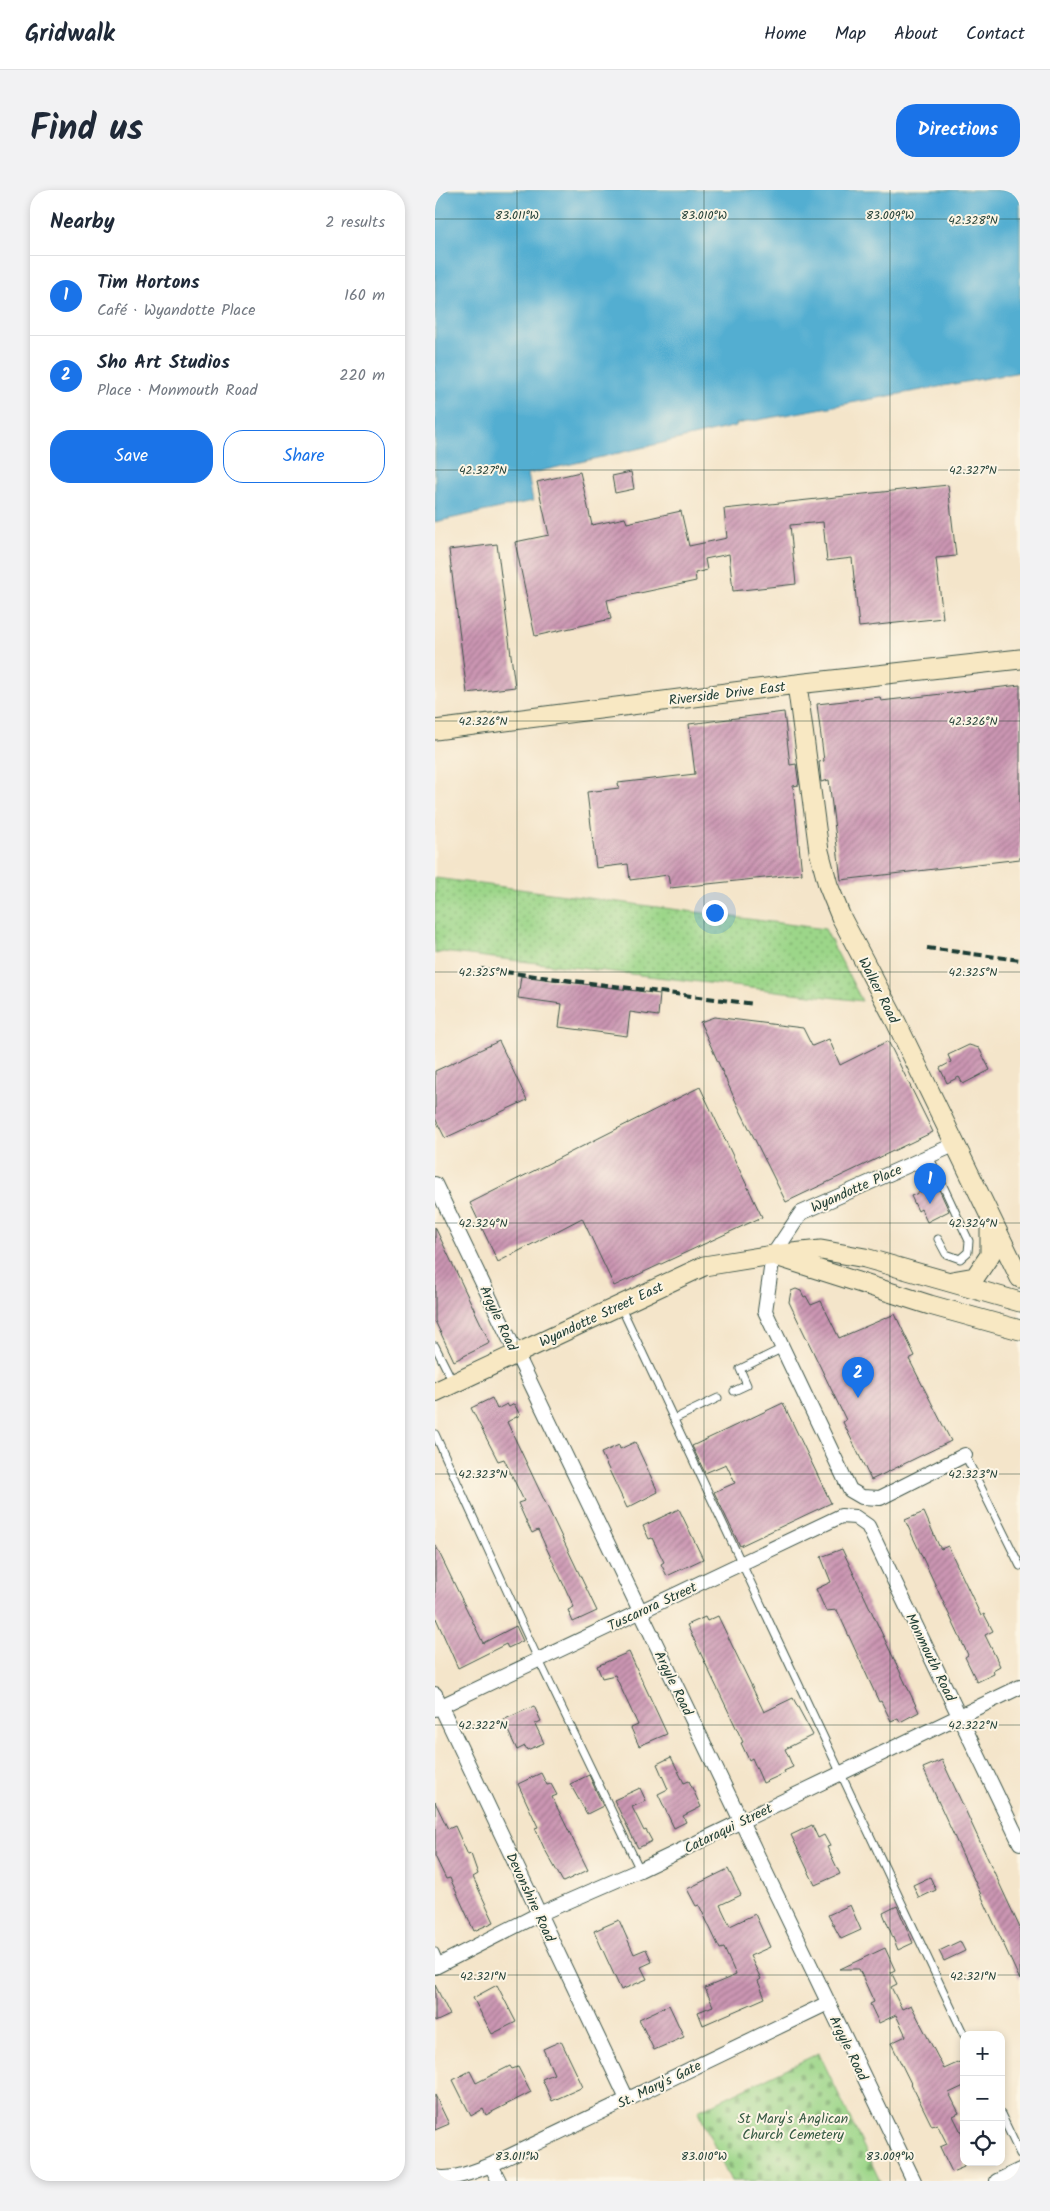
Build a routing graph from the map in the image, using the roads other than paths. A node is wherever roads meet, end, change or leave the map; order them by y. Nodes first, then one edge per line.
1 (1020, 659) edge
2 (797, 684) junction
3 (435, 730) edge
4 (957, 1144) junction
5 (929, 1156) junction
6 (435, 1184) edge
7 (991, 1217) junction
8 (938, 1239) dead end
9 (773, 1255) junction
10 (1020, 1278) edge
11 (949, 1282) junction
12 (1020, 1302) edge
13 (620, 1305) junction
14 (1020, 1330) edge
15 (435, 1346) edge
16 (783, 1348) junction
17 (515, 1354) junction
18 (454, 1383) junction
19 (734, 1391) dead end
20 (435, 1392) edge
21 (718, 1398) dead end
22 (674, 1419) junction
23 (435, 1434) edge
24 (965, 1455) joint
25 (868, 1526) joint
26 (742, 1564) junction
27 (1020, 1566) edge
28 (640, 1612) junction
29 (539, 1660) junction
30 (1020, 1687) edge
31 (437, 1703) edge
32 (959, 1716) junction
33 (841, 1774) junction
34 (741, 1822) junction
35 (1020, 1843) edge
36 (640, 1870) junction
37 (539, 1914) junction
38 (437, 1961) edge
39 (828, 2002) junction
40 (962, 2031) edge
41 (627, 2099) junction
42 (1004, 2121) edge
43 (1020, 2154) edge
44 (491, 2165) junction
45 (1020, 2170) edge
46 (435, 2177) edge
47 (499, 2181) edge
48 (914, 2181) edge
49 (997, 2181) edge

1 - 2 main road, Riverside Drive East
2 - 3 main road, Riverside Drive East
2 - 4 main road, Walker Road
4 - 5 street, Wyandotte Place
4 - 7 main road, Walker Road
5 - 8 lane
5 - 9 street, Wyandotte Place
6 - 17 street, Argyle Road
7 - 10 main road, Walker Road
7 - 11 main road
9 - 11 main road, Wyandotte Street East
9 - 13 main road, Wyandotte Street East
9 - 14 main road, Wyandotte Street East
9 - 16 street
11 - 12 main road, Wyandotte Street East
13 - 17 main road, Wyandotte Street East
13 - 22 lane
15 - 18 lane
16 - 19 lane
16 - 24 street
17 - 18 main road, Wyandotte Street East
17 - 28 street, Argyle Road
18 - 20 main road, Wyandotte Street East
21 - 22 lane
22 - 26 lane
23 - 29 lane
24 - 27 lane
25 - 26 street, Tuscarora Street
25 - 32 street, Monmouth Road
26 - 28 street, Tuscarora Street
26 - 33 lane
28 - 29 street, Tuscarora Street
28 - 34 street, Argyle Road
29 - 31 street, Tuscarora Street
29 - 36 lane
30 - 32 street, Cataraqui Street
31 - 37 street, Devonshire Road
32 - 33 street, Cataraqui Street
32 - 35 street, Monmouth Road
33 - 34 street, Cataraqui Street
33 - 40 lane
34 - 36 street, Cataraqui Street
34 - 39 street, Argyle Road
36 - 37 street, Cataraqui Street
37 - 38 street, Cataraqui Street
37 - 41 street, Devonshire Road
39 - 41 street, St. Mary's Gate
39 - 48 street, Argyle Road
41 - 44 street, St. Mary's Gate
42 - 43 lane
44 - 46 street, St. Mary's Gate
44 - 47 street
45 - 49 street

